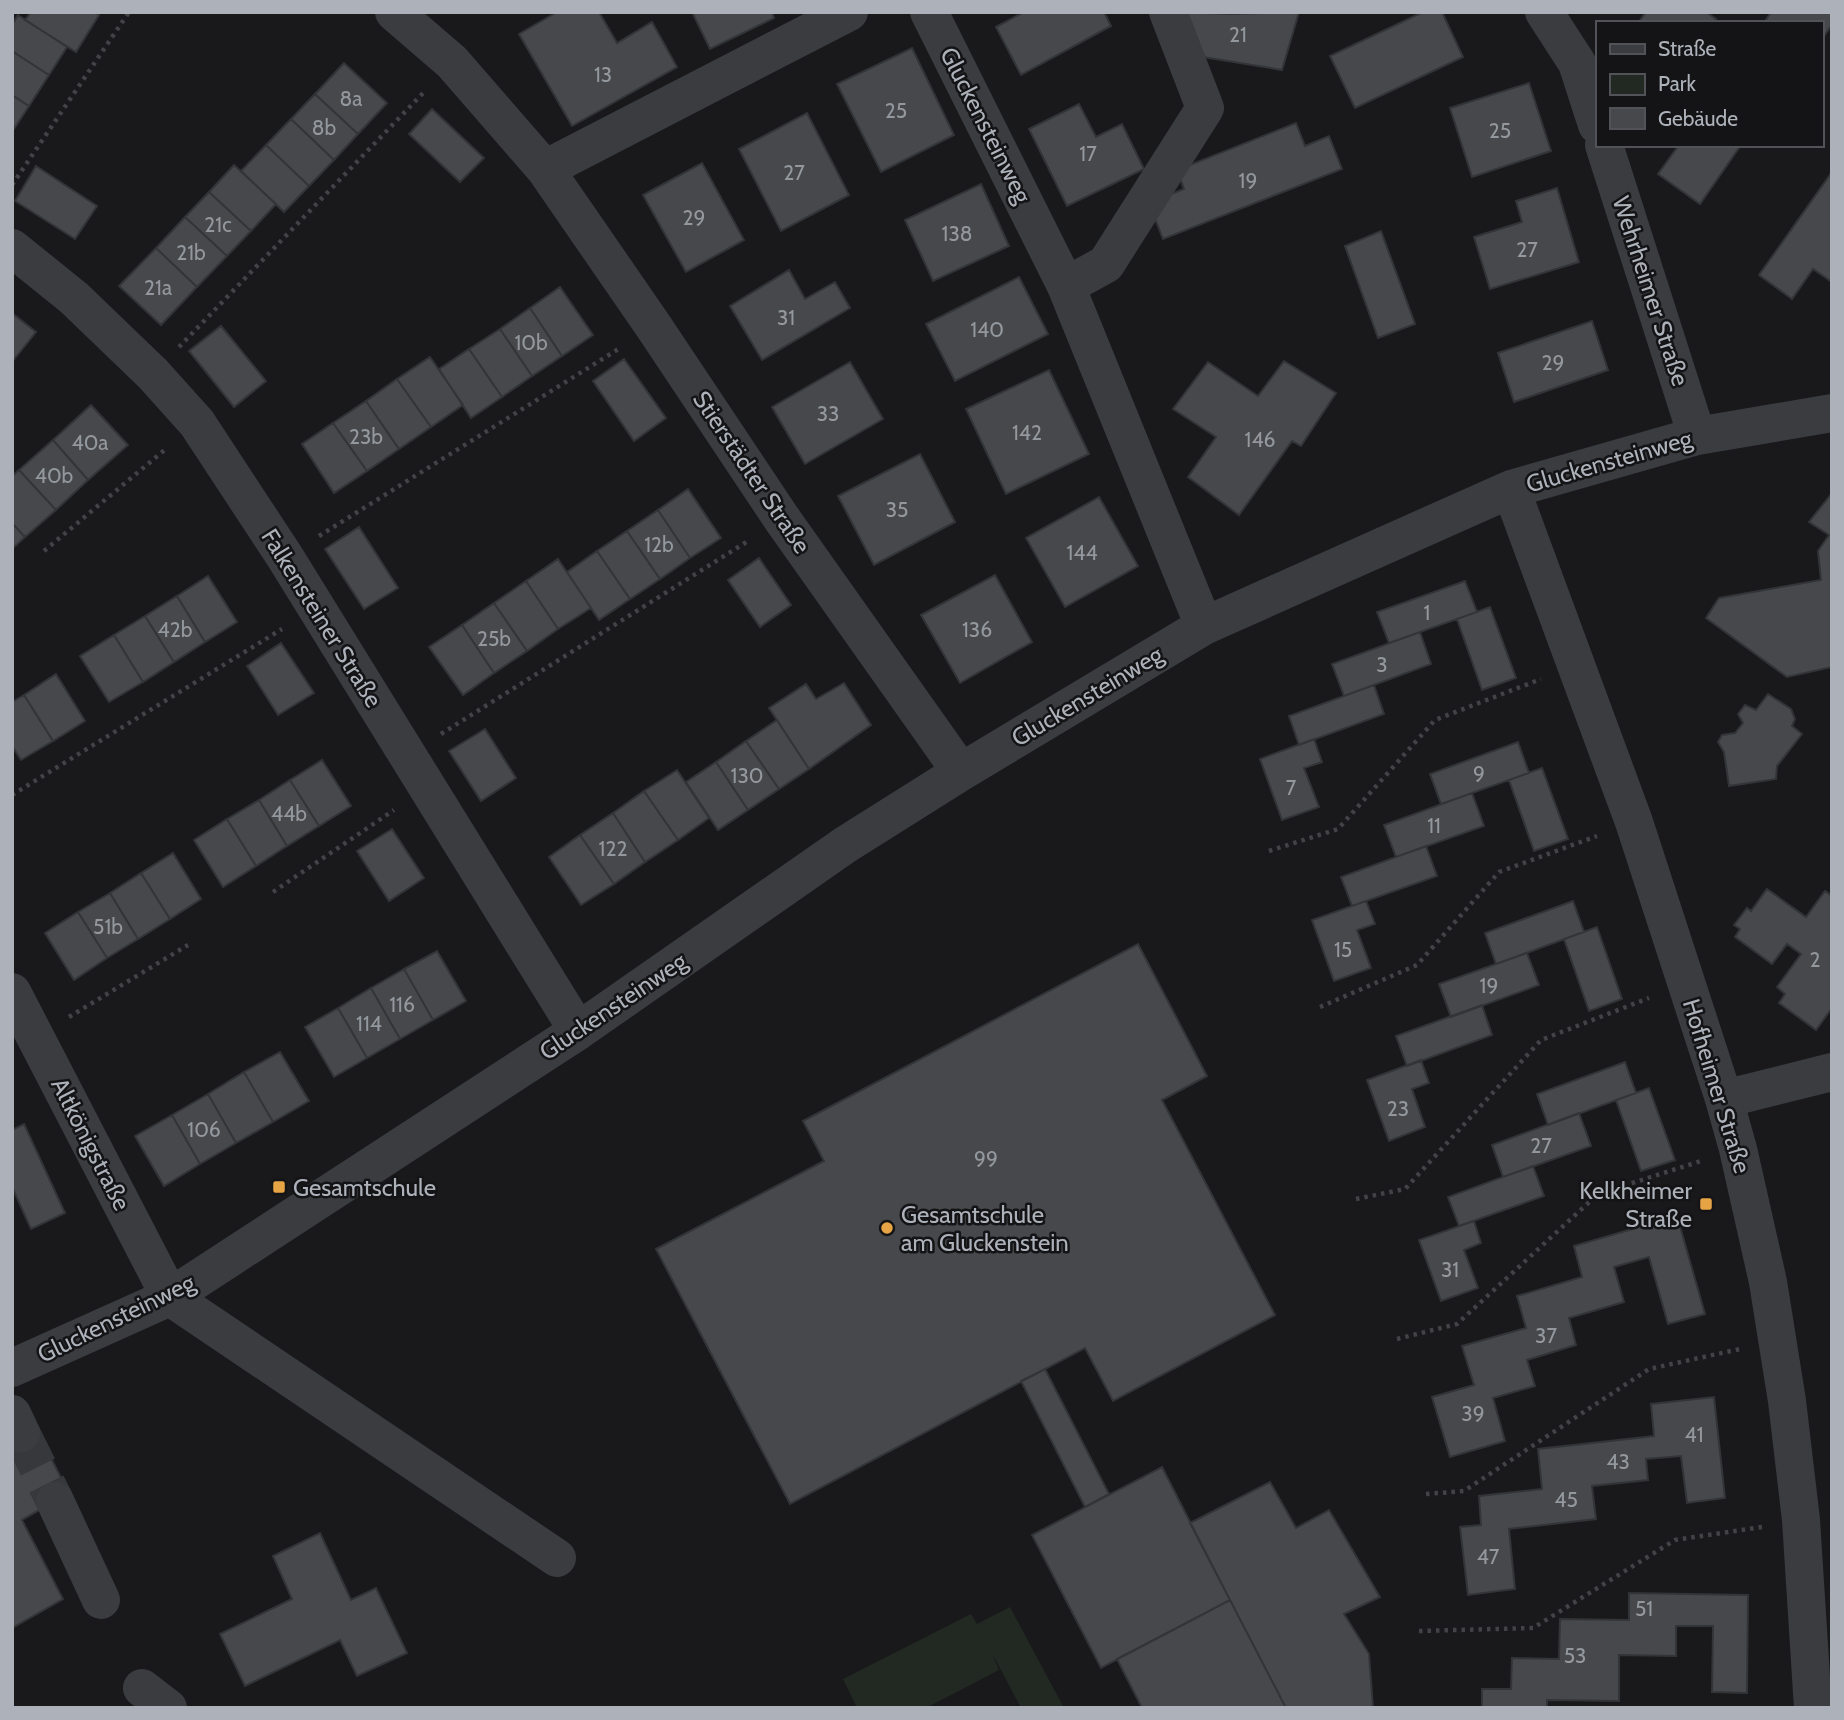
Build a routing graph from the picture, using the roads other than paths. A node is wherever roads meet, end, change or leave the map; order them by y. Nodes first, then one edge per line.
1 (394, 12) edge
2 (849, 12) edge
3 (929, 12) edge
4 (1168, 12) edge
5 (1545, 12) edge
6 (1596, 122) edge
7 (1605, 147) edge
8 (545, 169) junction
9 (12, 248) edge
10 (1066, 286) junction
11 (1832, 413) edge
12 (1697, 436) junction
13 (1511, 489) junction
14 (1204, 626) junction
15 (961, 772) junction
16 (12, 992) edge
17 (578, 1031) junction
18 (1832, 1072) edge
19 (1724, 1099) junction
20 (170, 1297) junction
21 (12, 1368) edge
22 (55, 1501) tunnel mouth
23 (557, 1558) dead end
24 (101, 1600) dead end
25 (1812, 1708) edge

1 - 8 street, Stierstädter Straße
2 - 8 street
3 - 10 street, Gluckensteinweg
4 - 10 street
5 - 6 street
7 - 12 street, Wehrheimer Straße
8 - 15 street, Stierstädter Straße
9 - 17 street, Falkensteiner Straße
10 - 14 street, Gluckensteinweg
11 - 12 street, Gluckensteinweg
12 - 13 street, Gluckensteinweg
13 - 14 street, Gluckensteinweg
13 - 19 street, Hofheimer Straße
14 - 15 street, Gluckensteinweg
15 - 17 street, Gluckensteinweg
16 - 20 street, Altkönigstraße
17 - 20 street, Gluckensteinweg
18 - 19 street
19 - 25 street, Hofheimer Straße
20 - 21 street, Gluckensteinweg
20 - 23 street
22 - 24 street

